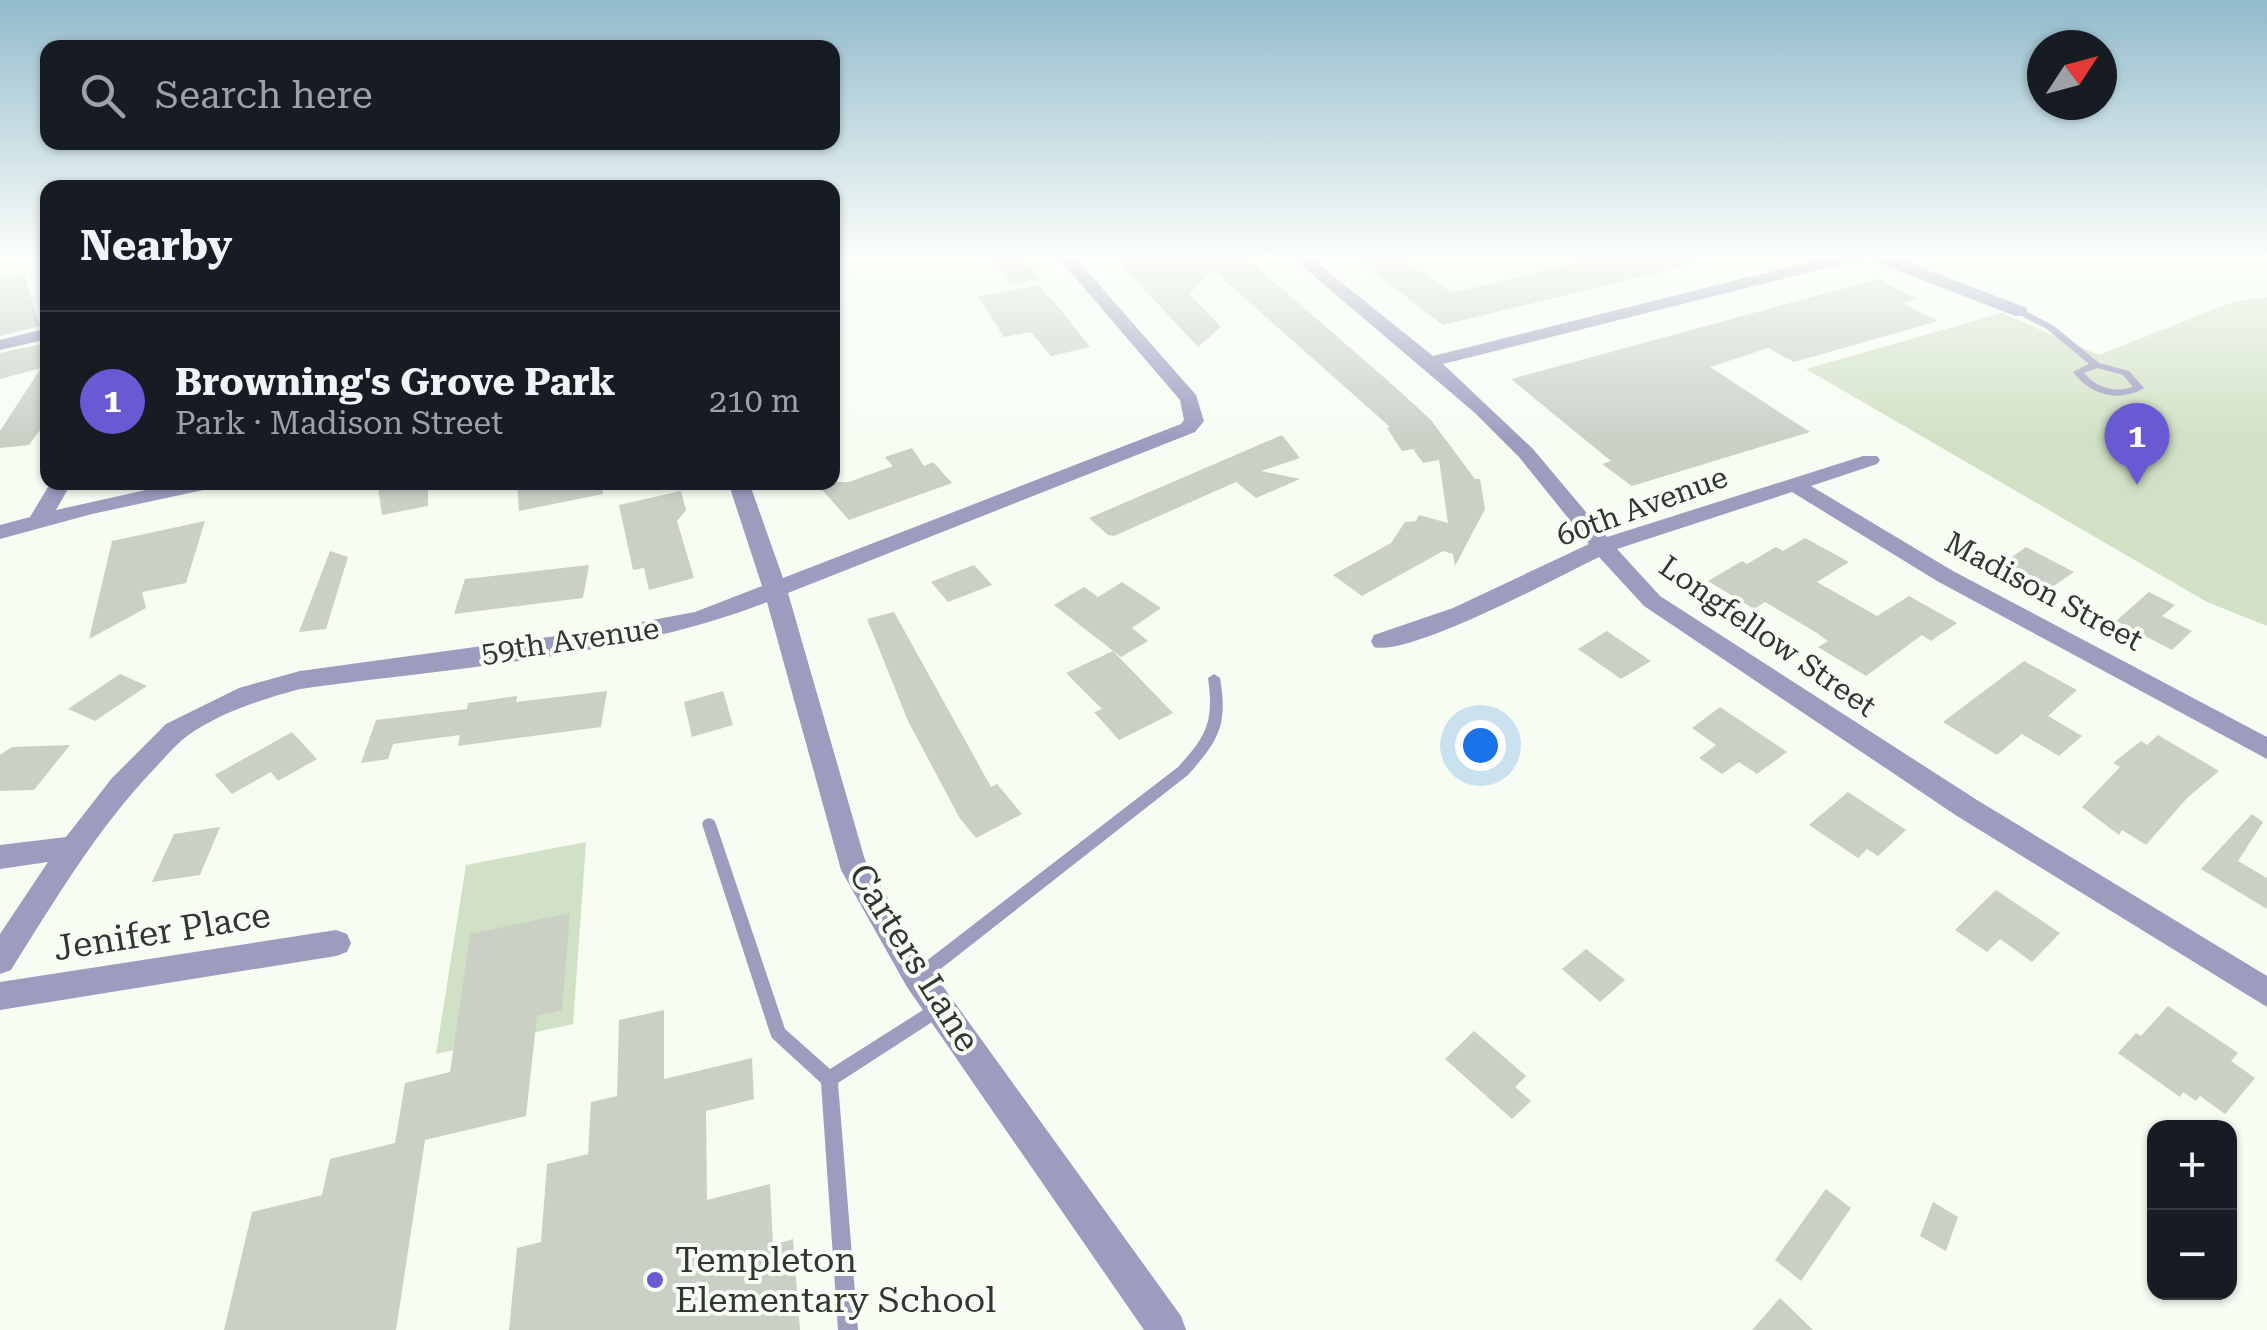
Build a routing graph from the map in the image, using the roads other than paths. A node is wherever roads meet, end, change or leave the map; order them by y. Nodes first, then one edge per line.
1 (1117, 316) edge
2 (1372, 316) edge
3 (1612, 316) edge
4 (2029, 316) edge
5 (40, 335) edge
6 (0, 345) edge
7 (1428, 362) junction
8 (2096, 366) junction
9 (1870, 460) dead end
10 (1795, 484) junction
11 (57, 490) edge
12 (180, 490) edge
13 (741, 490) edge
14 (40, 521) junction
15 (0, 532) edge
16 (1602, 546) junction
17 (776, 592) junction
18 (1384, 641) dead end
19 (1214, 678) dead end
20 (2267, 749) edge
21 (709, 824) dead end
22 (74, 847) junction
23 (0, 857) edge
24 (336, 943) dead end
25 (0, 960) edge
26 (918, 978) junction
27 (2267, 994) edge
28 (0, 996) edge
29 (940, 1008) junction
30 (829, 1078) junction
31 (848, 1330) edge
32 (1167, 1330) edge

1 - 17 street, 59th Avenue
2 - 7 street, Longfellow Street
3 - 7 street
4 - 8 lane
5 - 6 street
7 - 16 street, Longfellow Street
8 - 8 lane
9 - 10 street, 60th Avenue
10 - 16 street, 60th Avenue
10 - 20 street, Madison Street
11 - 14 street
12 - 14 street
13 - 17 street, Carters Lane
14 - 15 street
16 - 18 street, 60th Avenue
16 - 27 street, Longfellow Street
17 - 22 street, 59th Avenue
17 - 26 street, Carters Lane
19 - 26 lane
21 - 30 lane
22 - 23 street
22 - 25 street, Jenifer Place
24 - 28 street, Jenifer Place
26 - 29 street, Carters Lane
29 - 30 lane
29 - 32 street, Carters Lane
30 - 31 lane

